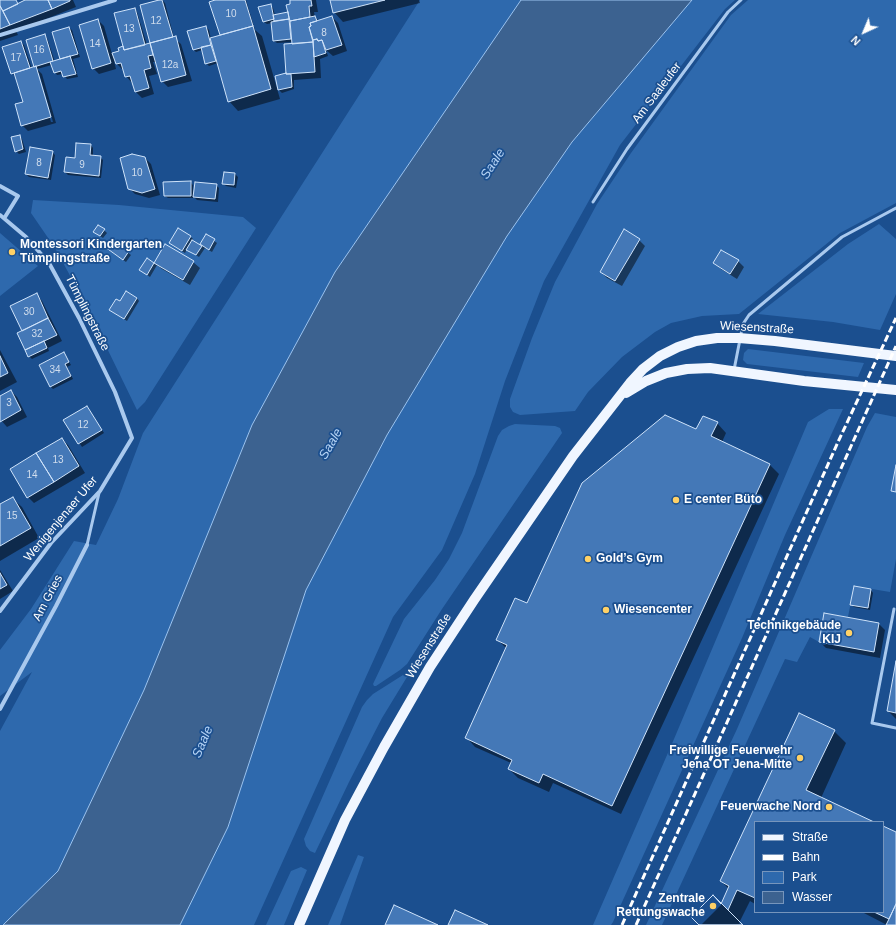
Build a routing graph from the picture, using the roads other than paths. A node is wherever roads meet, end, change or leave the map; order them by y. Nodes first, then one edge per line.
1 (115, 0) edge
2 (741, 0) edge
3 (0, 35) edge
4 (0, 186) edge
5 (593, 202) dead end
6 (896, 208) edge
7 (0, 215) edge
8 (5, 218) junction
9 (739, 338) junction
10 (896, 356) edge
11 (734, 372) junction
12 (896, 390) edge
13 (615, 402) junction
14 (132, 438) joint
15 (100, 492) junction
16 (87, 545) joint
17 (894, 609) dead end
18 (0, 611) edge
19 (0, 709) edge
20 (896, 728) edge
21 (299, 925) edge

1 - 3 street
2 - 5 lane, Am Saaleufer
4 - 8 street
6 - 9 lane
7 - 8 street, Tümplingstraße
8 - 14 street, Tümplingstraße
9 - 10 main road, Wiesenstraße
9 - 11 lane
9 - 13 main road, Wiesenstraße
11 - 12 main road, Wiesenstraße
11 - 13 main road, Wiesenstraße
13 - 21 main road, Wiesenstraße
14 - 15 street, Wenigenjenaer Ufer
15 - 16 lane, Am Gries
15 - 18 street, Wenigenjenaer Ufer
16 - 19 street, Am Gries
17 - 20 lane

